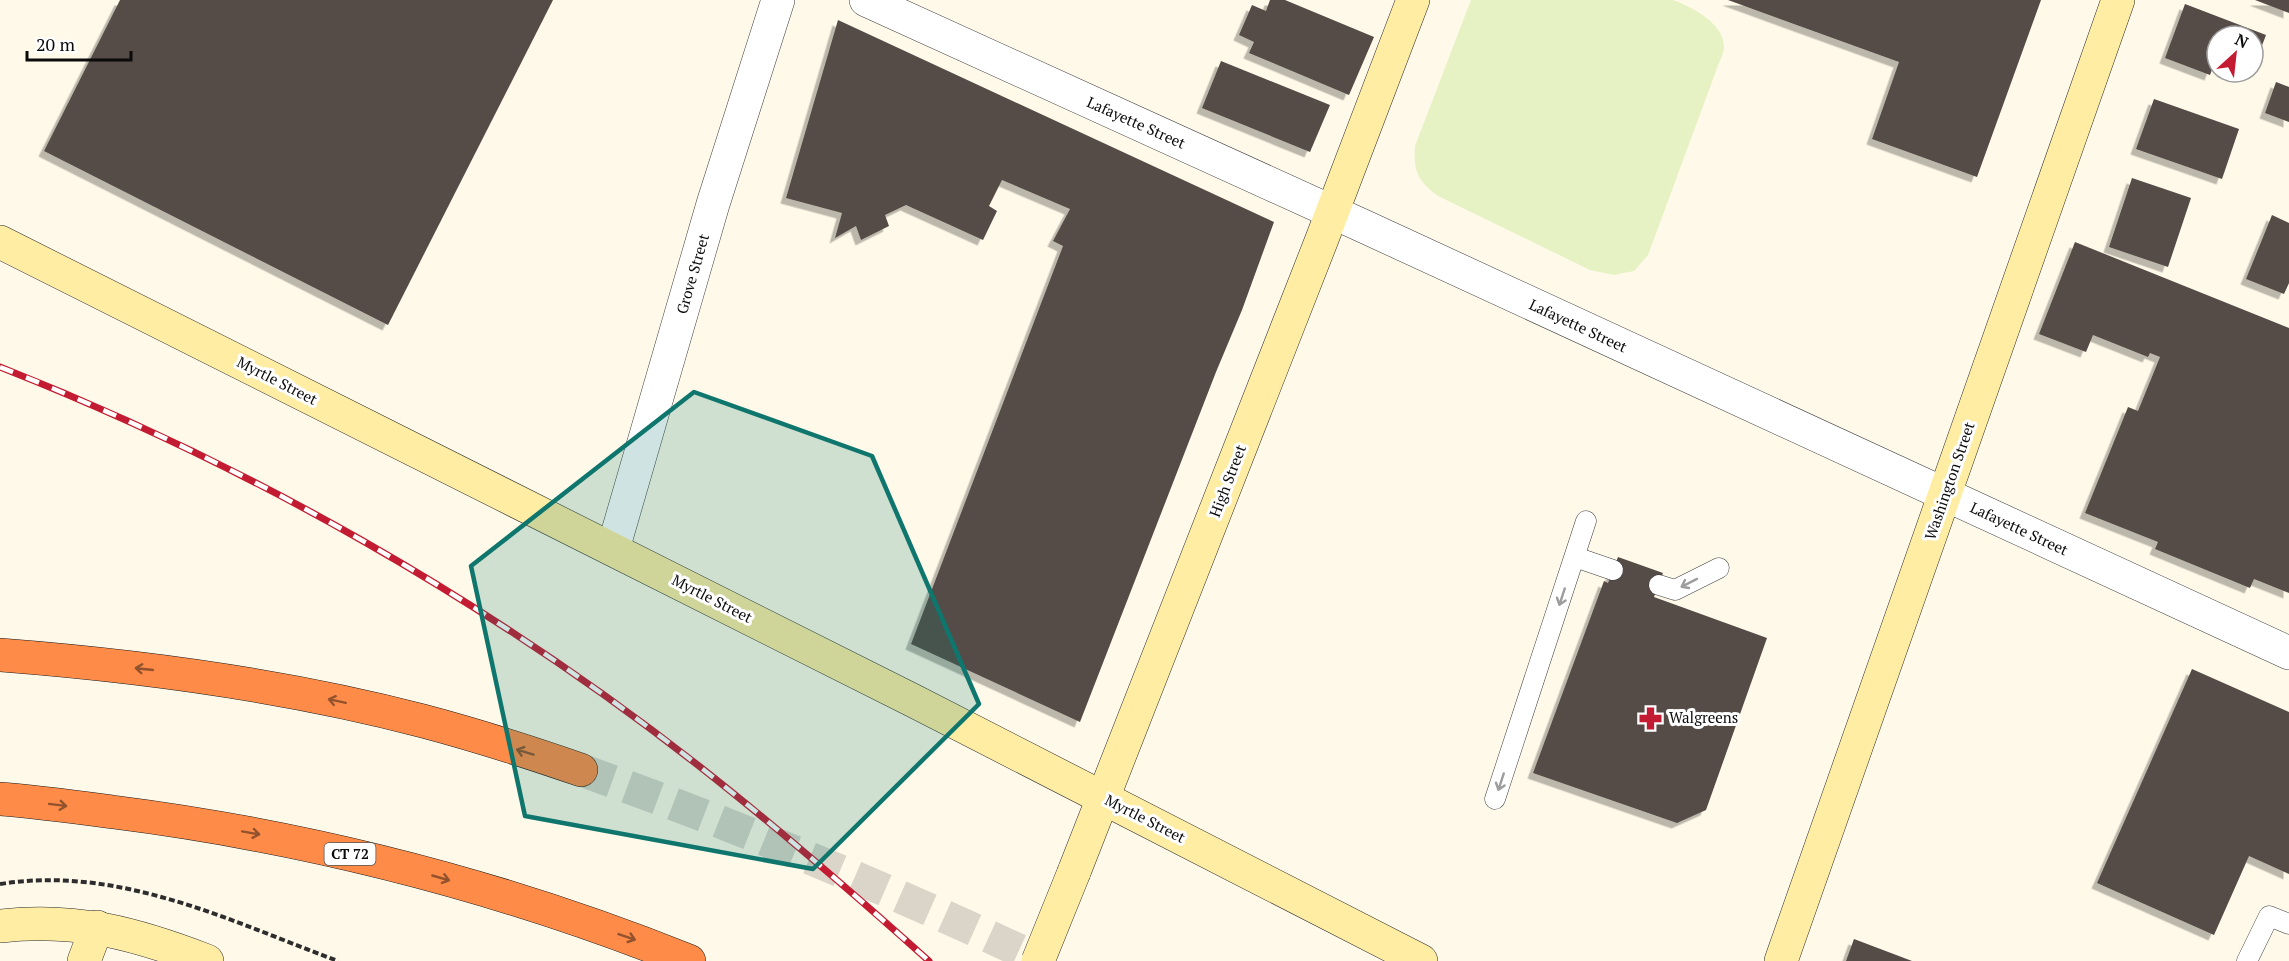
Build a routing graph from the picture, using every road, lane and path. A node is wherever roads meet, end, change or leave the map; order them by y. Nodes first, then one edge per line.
1 (778, 0) edge
2 (866, 0) edge
3 (1413, 0) edge
4 (2118, 0) edge
5 (1332, 212) junction
6 (0, 242) edge
7 (1945, 495) junction
8 (1586, 521) dead end
9 (613, 549) junction
10 (1575, 557) junction
11 (1719, 568) dead end
12 (1613, 570) dead end
13 (1659, 585) dead end
14 (2289, 653) edge
15 (0, 656) edge
16 (581, 770) tunnel mouth
17 (1104, 798) junction
18 (0, 799) edge
19 (1495, 799) dead end
20 (0, 884) edge
21 (2289, 924) edge
22 (0, 926) edge
23 (97, 927) junction
24 (84, 961) edge
25 (207, 961) edge
26 (338, 961) edge
27 (689, 961) edge
28 (1038, 961) edge
29 (1421, 961) edge
30 (1781, 961) edge
31 (2247, 961) edge

1 - 9 street, Grove Street
2 - 5 street, Lafayette Street
3 - 5 street, High Street
4 - 7 street, Washington Street
5 - 7 street, Lafayette Street
5 - 17 street, High Street
6 - 9 street, Myrtle Street
7 - 14 street, Lafayette Street
7 - 30 street, Washington Street
8 - 10 lane
9 - 17 street, Myrtle Street
10 - 12 lane
10 -> 19 lane
11 -> 13 lane
16 -> 15 highway
17 - 28 street, High Street, bridge
17 - 29 street, Myrtle Street
18 -> 27 highway, CT 72
20 - 26 path
21 - 31 lane
22 - 23 street
23 - 24 street
23 - 25 street

